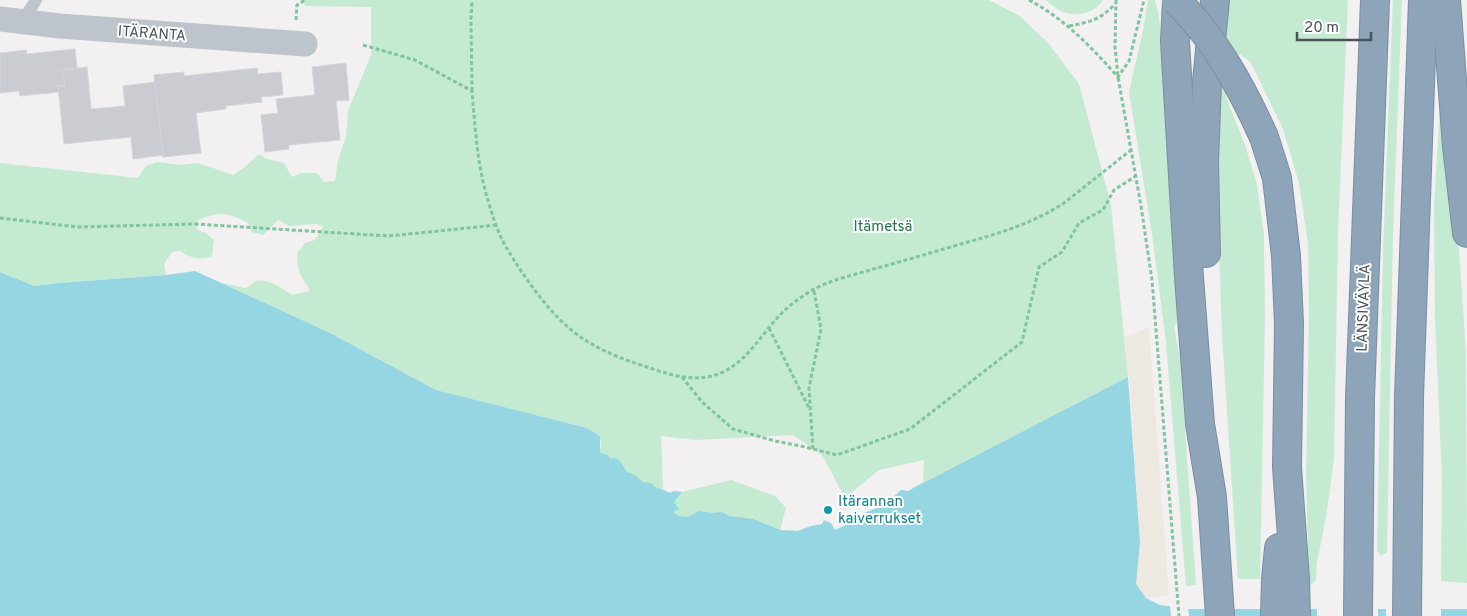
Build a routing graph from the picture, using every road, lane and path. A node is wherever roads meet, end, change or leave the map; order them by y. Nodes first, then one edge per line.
1 (36, 0) edge
2 (472, 0) edge
3 (1029, 0) edge
4 (1144, 0) edge
5 (1176, 0) edge
6 (1214, 0) edge
7 (1375, 0) edge
8 (1423, 0) edge
9 (1446, 0) edge
10 (1116, 2) edge
11 (11, 20) edge
12 (1069, 26) junction
13 (305, 44) dead end
14 (364, 45) dead end
15 (1118, 77) junction
16 (472, 91) junction
17 (1131, 150) junction
18 (1136, 176) junction
19 (0, 218) edge
20 (497, 226) junction
21 (1467, 233) edge
22 (814, 291) junction
23 (769, 328) junction
24 (682, 377) junction
25 (811, 411) junction
26 (812, 449) junction
27 (1212, 497) junction
28 (1286, 579) junction
29 (1358, 605) edge
30 (1407, 606) edge
31 (1179, 616) edge
32 (1220, 616) edge
33 (1275, 616) edge
34 (1296, 616) edge

1 - 11 lane
2 - 16 path
3 - 12 path
4 - 15 path
5 - 27 highway
5 - 28 highway, bridge
6 - 27 highway
7 - 29 highway, LÄNSIVÄYLÄ
8 - 30 highway
9 - 21 highway
10 - 12 path
10 - 15 path
11 - 13 street, ITÄRANTA
12 - 15 path
14 - 16 path
15 - 17 path
16 - 20 path
17 - 18 path
17 - 22 path
18 - 26 path
18 - 31 path
19 - 20 path
20 - 24 path
22 - 23 path
22 - 25 path
23 - 24 path
23 - 25 path
24 - 26 path
25 - 26 path
27 - 32 highway
28 - 33 highway
28 - 34 highway

